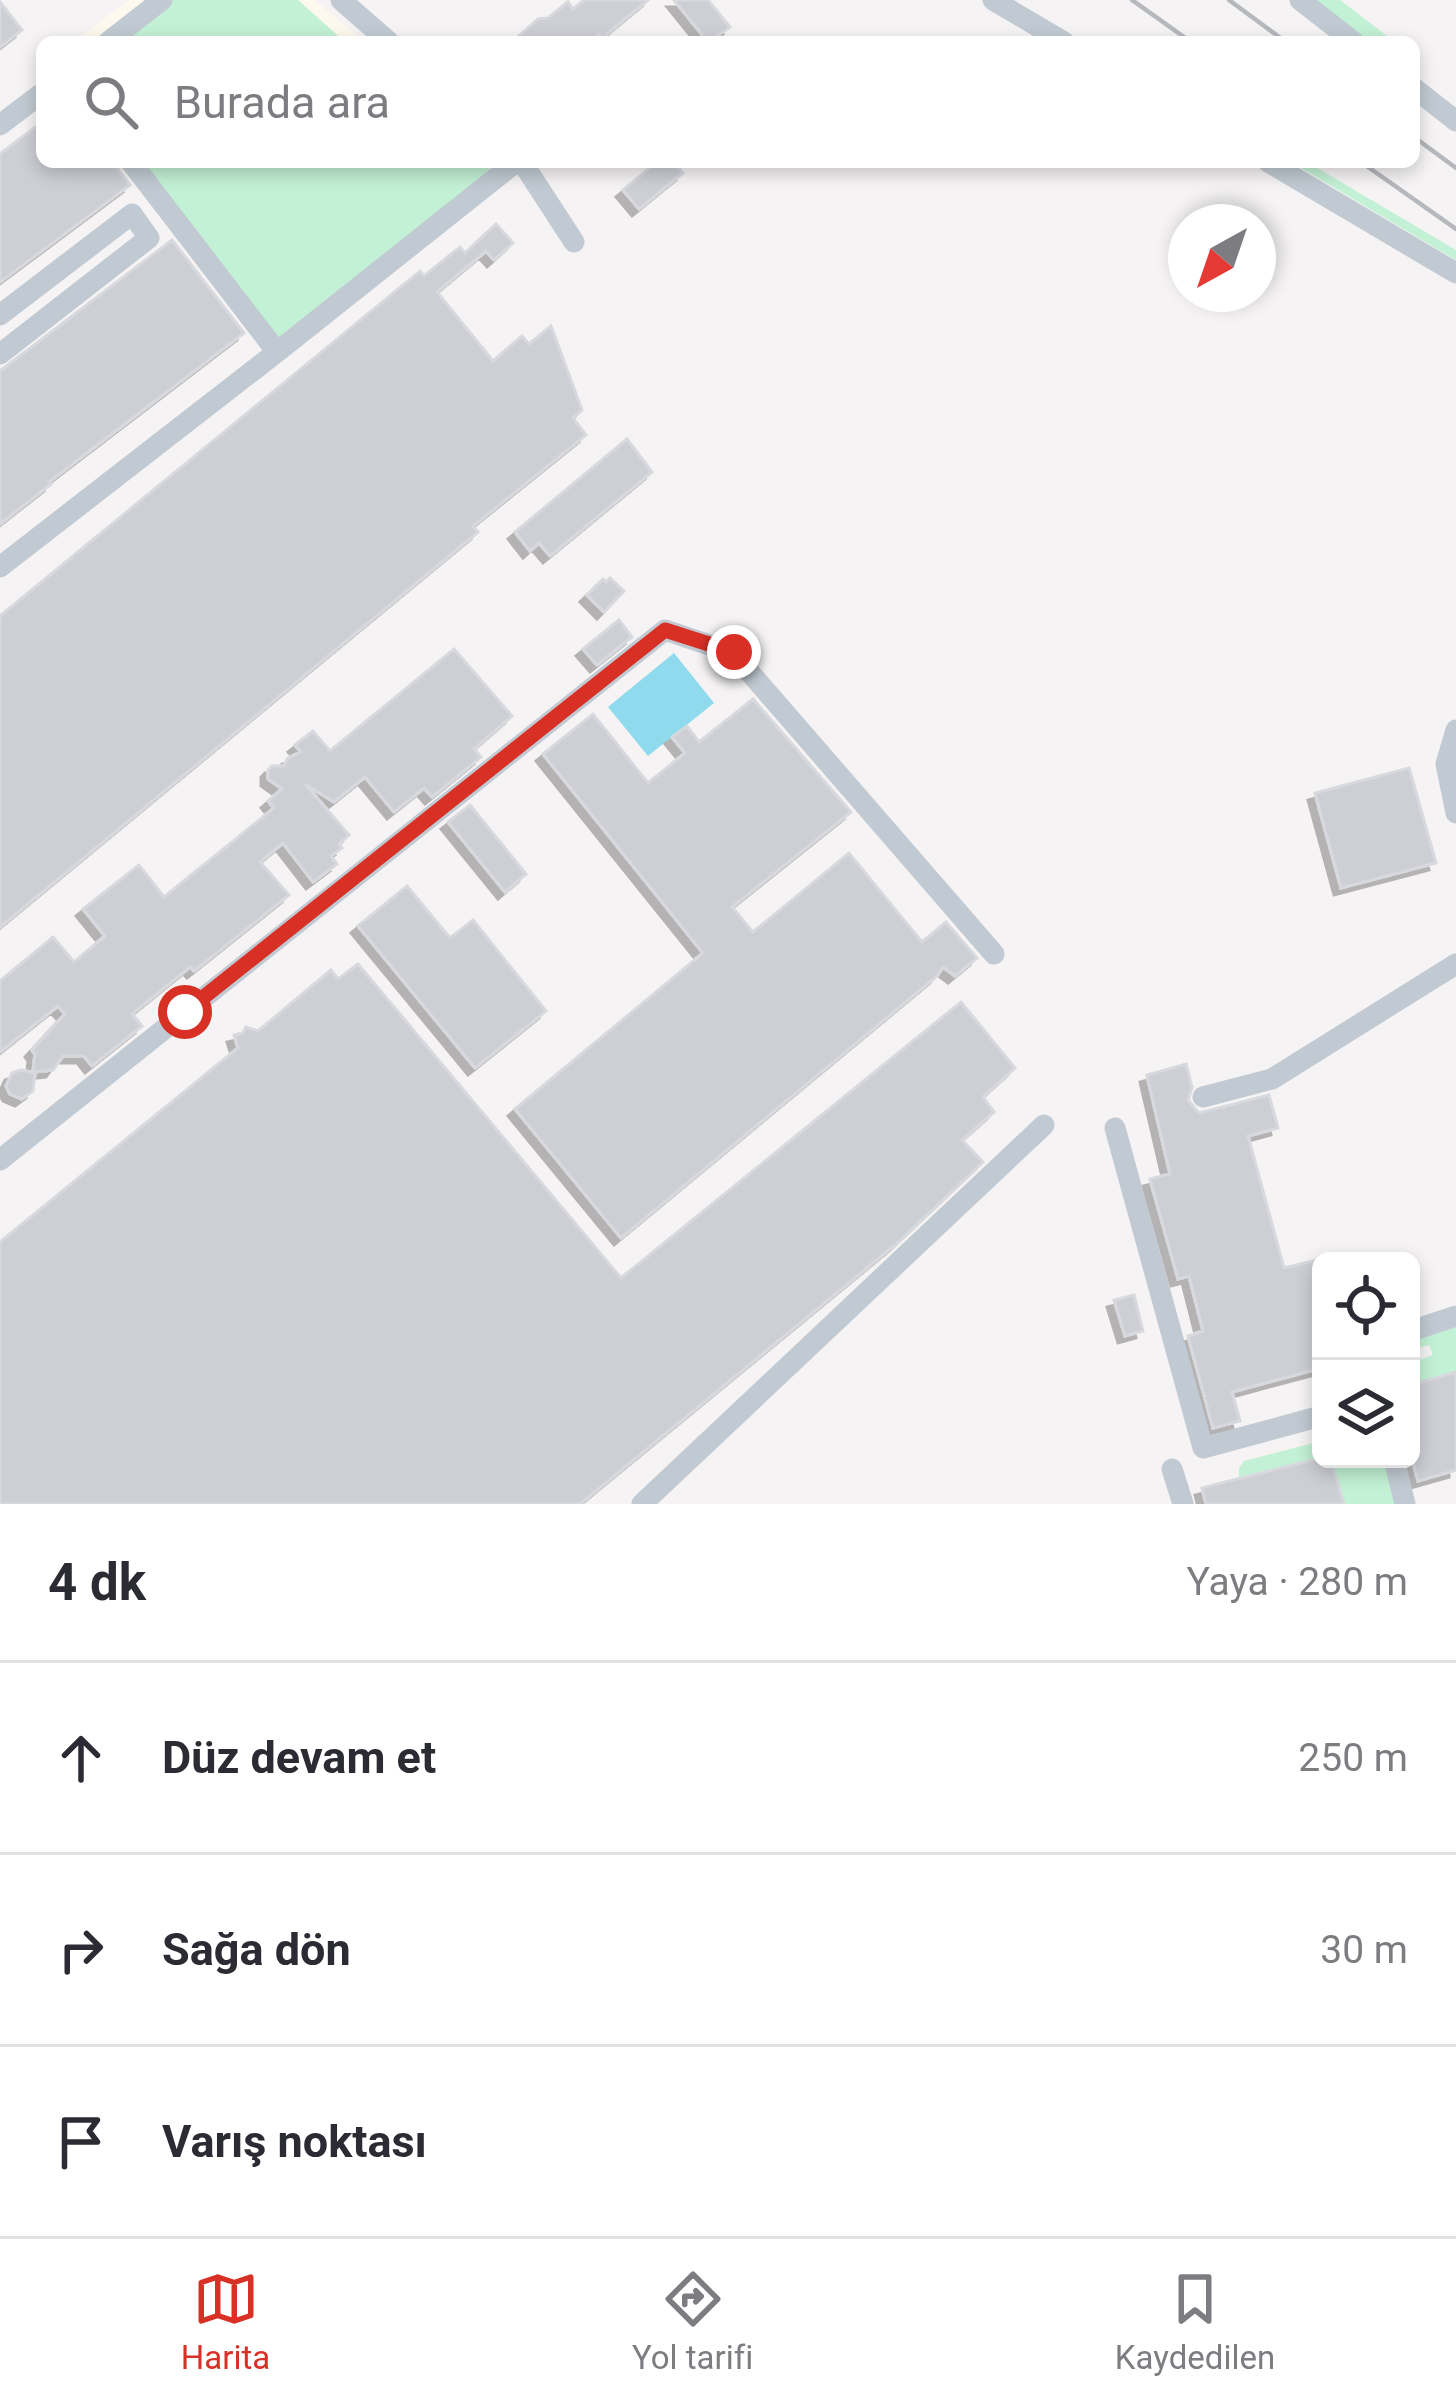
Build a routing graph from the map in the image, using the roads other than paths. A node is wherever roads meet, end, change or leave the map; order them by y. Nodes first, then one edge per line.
1 (162, 0) edge
2 (341, 0) edge
3 (993, 0) edge
4 (1300, 0) edge
5 (116, 36) edge
6 (382, 36) edge
7 (1054, 36) edge
8 (1346, 36) edge
9 (1420, 93) edge
10 (36, 98) edge
11 (1456, 121) edge
12 (0, 125) edge
13 (136, 168) edge
14 (511, 168) edge
15 (523, 168) edge
16 (1278, 168) edge
17 (574, 242) dead end
18 (1456, 273) edge
19 (0, 315) edge
20 (277, 352) junction
21 (0, 353) edge
22 (0, 567) edge
23 (1456, 730) edge
24 (1456, 813) edge
25 (994, 954) dead end
26 (1456, 964) edge
27 (1203, 1097) dead end
28 (1044, 1125) dead end
29 (1115, 1128) dead end
30 (0, 1160) edge
31 (1456, 1316) edge
32 (1420, 1328) edge
33 (1312, 1418) edge
34 (1172, 1468) dead end
35 (1396, 1468) edge
36 (643, 1504) edge
37 (1183, 1504) edge
38 (1406, 1504) edge

1 - 5 street
2 - 6 street
3 - 7 street
4 - 8 street
9 - 11 street
10 - 12 street
13 - 20 street
14 - 20 street
15 - 17 street
16 - 18 street
19 - 21 street
20 - 22 street
23 - 24 street
25 - 30 street
26 - 27 street
28 - 36 street
29 - 33 street
31 - 32 street
34 - 37 street
35 - 38 street

